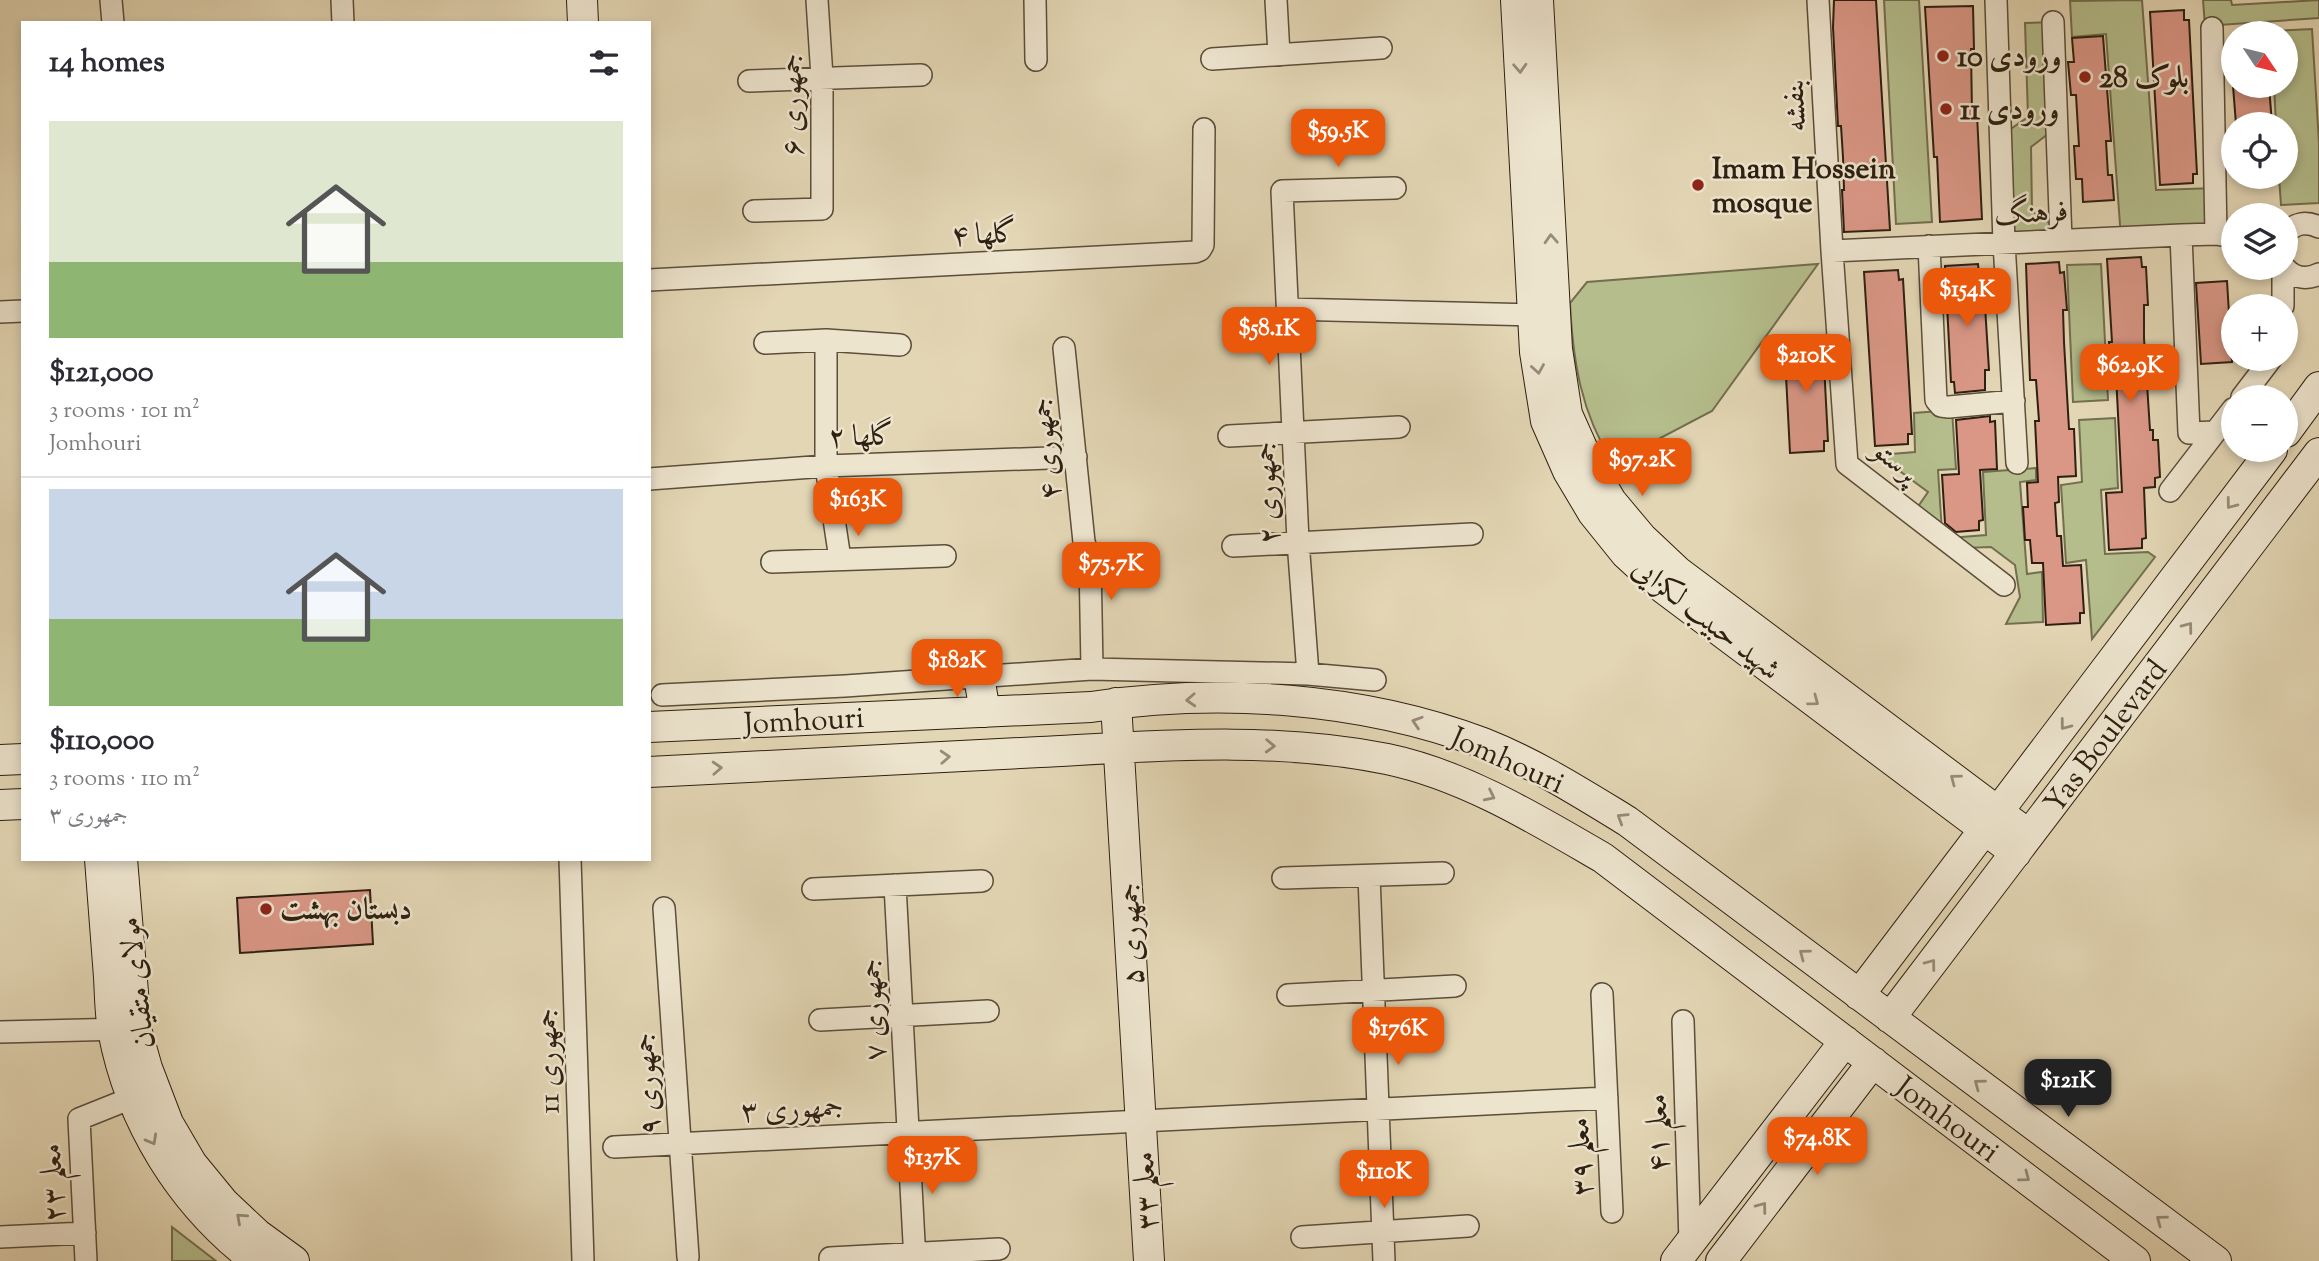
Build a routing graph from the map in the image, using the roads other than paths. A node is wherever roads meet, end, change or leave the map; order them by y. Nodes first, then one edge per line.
1 (111, 0) edge
2 (342, 0) edge
3 (582, 0) edge
4 (817, 0) edge
5 (1035, 0) edge
6 (1276, 0) edge
7 (1516, 0) edge
8 (1538, 0) edge
9 (1818, 0) edge
10 (1996, 0) edge
11 (113, 21) edge
12 (343, 21) edge
13 (583, 21) edge
14 (2053, 22) dead end
15 (2212, 28) dead end
16 (1381, 48) dead end
17 (1279, 55) junction
18 (1212, 59) dead end
19 (1037, 60) dead end
20 (921, 75) dead end
21 (822, 77) junction
22 (749, 81) dead end
23 (1204, 129) dead end
24 (1395, 188) dead end
25 (2223, 203) edge
26 (754, 211) dead end
27 (2298, 224) edge
28 (2319, 227) edge
29 (2182, 235) junction
30 (2221, 235) edge
31 (2062, 240) junction
32 (2004, 243) junction
33 (1929, 246) junction
34 (1832, 251) junction
35 (1542, 275) junction
36 (651, 280) edge
37 (1287, 309) junction
38 (21, 311) edge
39 (0, 312) edge
40 (1533, 315) junction
41 (826, 340) junction
42 (765, 343) dead end
43 (900, 345) dead end
44 (1064, 348) dead end
45 (2262, 371) edge
46 (2251, 385) edge
47 (2319, 387) edge
48 (2014, 401) junction
49 (2298, 416) edge
50 (2221, 424) edge
51 (1399, 427) dead end
52 (1293, 431) junction
53 (2215, 432) junction
54 (1229, 436) dead end
55 (2319, 453) edge
56 (1076, 457) junction
57 (2263, 462) edge
58 (2017, 463) dead end
59 (826, 466) junction
60 (651, 480) edge
61 (2170, 491) dead end
62 (1472, 534) dead end
63 (1298, 541) junction
64 (1233, 546) dead end
65 (945, 556) dead end
66 (840, 559) junction
67 (772, 562) dead end
68 (2004, 585) dead end
69 (1092, 669) junction
70 (1308, 674) junction
71 (979, 677) junction
72 (1375, 680) dead end
73 (2093, 688) junction
74 (662, 695) dead end
75 (1116, 704) junction
76 (2124, 711) junction
77 (985, 712) junction
78 (651, 727) edge
79 (1120, 748) junction
80 (21, 759) edge
81 (0, 761) edge
82 (651, 772) edge
83 (21, 804) edge
84 (0, 805) edge
85 (1991, 821) junction
86 (2022, 844) junction
87 (100, 861) edge
88 (122, 861) edge
89 (570, 861) edge
90 (1443, 873) dead end
91 (1369, 876) junction
92 (1283, 878) dead end
93 (982, 881) dead end
94 (895, 885) junction
95 (813, 889) dead end
96 (664, 908) dead end
97 (1455, 986) dead end
98 (1374, 990) junction
99 (1602, 994) dead end
100 (1288, 995) dead end
101 (1859, 995) junction
102 (988, 1011) dead end
103 (902, 1015) junction
104 (1890, 1018) junction
105 (820, 1020) dead end
106 (1683, 1021) dead end
107 (125, 1029) junction
108 (0, 1032) edge
109 (1845, 1041) junction
110 (1873, 1062) junction
111 (134, 1097) junction
112 (1607, 1098) junction
113 (1378, 1109) junction
114 (1141, 1121) junction
115 (908, 1132) junction
116 (680, 1143) junction
117 (614, 1147) dead end
118 (1612, 1212) dead end
119 (1468, 1226) dead end
120 (1383, 1231) junction
121 (85, 1233) junction
122 (0, 1237) edge
123 (1302, 1237) dead end
124 (999, 1249) dead end
125 (1683, 1252) edge
126 (688, 1256) dead end
127 (914, 1257) edge
128 (830, 1258) dead end
129 (86, 1261) edge
130 (256, 1261) edge
131 (294, 1261) edge
132 (583, 1261) edge
133 (1150, 1261) edge
134 (1384, 1261) edge
135 (1721, 1261) edge
136 (2135, 1261) edge
137 (2216, 1261) edge

1 - 11 street
2 - 12 street
3 - 13 main road
4 - 21 street, جمهوری ۶
5 - 19 street
6 - 17 street
7 -> 35 main road, شهید حبیب لکزایی
35 -> 8 main road, شهید حبیب لکزایی
9 - 34 street, بنفشه
10 - 32 street
14 - 31 street
15 - 25 street
16 - 17 street
17 - 18 street
20 - 21 street
21 - 22 street
21 - 26 street, جمهوری ۶
23 - 36 street, گلها ۴
24 - 37 street, جمهوری ۲
27 - 28 street
29 - 30 street, فرهنگ
29 - 31 street, فرهنگ
29 - 53 street
31 - 32 street, فرهنگ
32 - 33 street, فرهنگ
32 - 48 street
33 - 34 street, فرهنگ
33 - 48 street
34 - 68 street, پرستو
35 - 40 main road, شهید حبیب لکزایی
85 -> 35 main road, شهید حبیب لکزایی
37 - 40 street
37 - 52 street, جمهوری ۲
38 - 39 street
40 -> 85 main road, شهید حبیب لکزایی
41 - 42 street
41 - 43 street
41 - 59 street
44 - 56 street, جمهوری ۴
45 - 46 street
47 - 49 main road
48 - 58 street
50 - 53 street
51 - 52 street
52 - 54 street
52 - 63 street, جمهوری ۲
53 - 61 street
76 -> 55 main road, Yas Boulevard
56 - 59 street, گلها ۲
56 - 69 street, جمهوری ۴
57 -> 73 main road, Yas Boulevard
59 - 60 street, گلها ۲
59 - 66 street
62 - 63 street
63 - 64 street
63 - 70 street, جمهوری ۲
65 - 66 street
66 - 67 street
69 - 70 street
69 - 71 street
70 - 72 street
71 - 74 street
71 - 77 main road
73 - 76 main road
73 -> 85 main road, Yas Boulevard
75 - 77 main road, Jomhouri
75 - 79 main road, جمهوری ۵
101 -> 75 main road, Jomhouri
76 - 86 main road, Yas Boulevard
77 - 78 main road, Jomhouri
82 -> 79 main road, Jomhouri
79 -> 109 main road, Jomhouri
79 - 114 main road, جمهوری ۵
80 - 81 main road
83 - 84 main road
85 - 86 main road, شهید حبیب لکزایی
85 - 101 main road, Yas Boulevard
104 -> 86 main road, Yas Boulevard
87 - 107 main road, مولای متقیان
88 - 107 main road, مولای متقیان
89 - 132 street, جمهوری 11
90 - 91 street
91 - 92 street
91 - 98 street
93 - 94 street
94 - 95 street
94 - 103 street, جمهوری ۷
96 - 116 street, جمهوری ۹
97 - 98 street
98 - 100 street
98 - 113 street
99 - 112 street, معلم ۳۹
101 - 104 main road, Jomhouri
102 - 103 street
103 - 105 street
103 - 115 street, جمهوری ۷
137 -> 104 main road, Jomhouri
106 - 125 street, معلم ۴۱
107 - 108 street
107 - 111 main road, مولای متقیان
131 -> 107 main road, مولای متقیان
109 - 110 main road, Jomhouri
109 - 125 main road
135 -> 110 main road
110 -> 136 main road, Jomhouri
111 - 121 street, معلم ۲۳
111 -> 130 main road, مولای متقیان
112 - 113 street, جمهوری ۳
112 - 118 street, معلم ۳۹
113 - 114 street, جمهوری ۳
113 - 120 street
114 - 115 street, جمهوری ۳
114 - 133 main road, معلم ۳۳
115 - 116 street, جمهوری ۳
115 - 127 street, جمهوری ۷
116 - 117 street, جمهوری ۳
116 - 126 street, جمهوری ۹
119 - 120 street
120 - 123 street
120 - 134 street
121 - 122 street
121 - 129 street, معلم ۲۳
124 - 127 street
127 - 128 street

